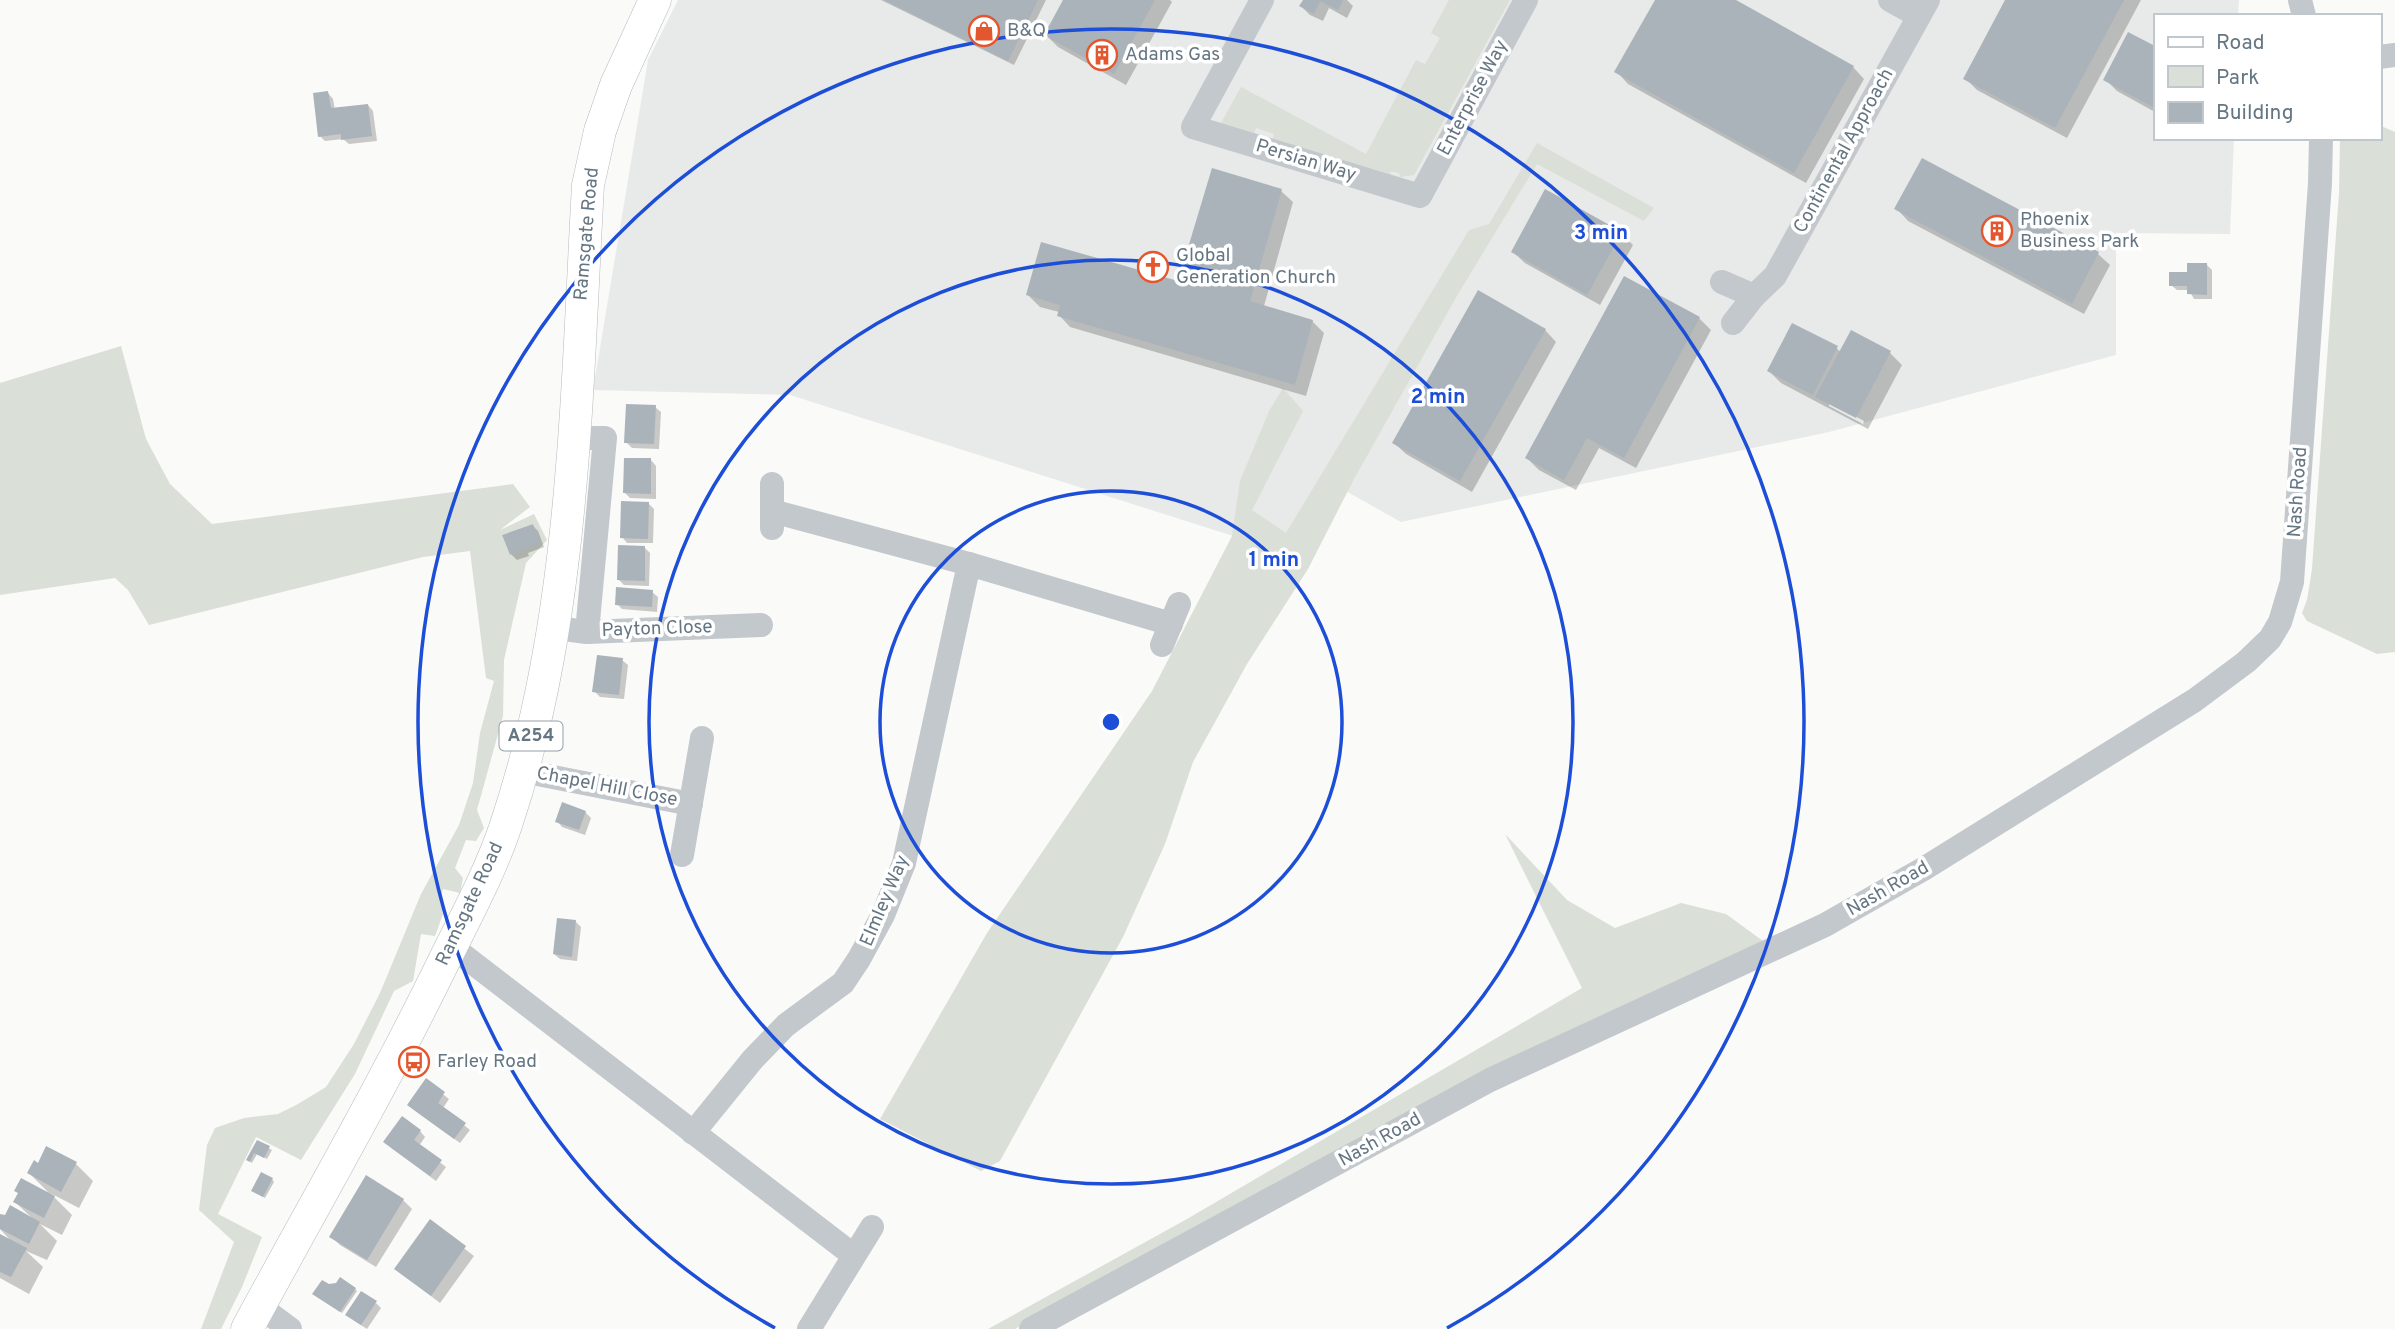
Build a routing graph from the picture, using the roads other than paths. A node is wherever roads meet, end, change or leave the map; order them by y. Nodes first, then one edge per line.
1 (655, 0) edge
2 (1262, 0) edge
3 (1526, 0) edge
4 (1890, 0) edge
5 (1924, 8) edge
6 (2321, 140) edge
7 (1420, 196) joint
8 (1722, 282) dead end
9 (1754, 296) junction
10 (1733, 323) dead end
11 (573, 438) junction
12 (772, 484) dead end
13 (969, 564) junction
14 (1171, 624) dead end
15 (761, 625) dead end
16 (553, 627) junction
17 (587, 632) junction
18 (702, 738) dead end
19 (522, 771) junction
20 (691, 804) junction
21 (682, 855) dead end
22 (451, 946) junction
23 (693, 1133) junction
24 (872, 1227) dead end
25 (853, 1255) junction
26 (253, 1317) edge
27 (290, 1329) edge
28 (809, 1329) edge
29 (1031, 1329) edge

1 - 11 main road, Ramsgate Road / A254
2 - 7 street, Persian Way
3 - 7 street, Enterprise Way
4 - 5 street
5 - 9 street, Continental Approach
6 - 29 street, Nash Road
8 - 9 street
9 - 10 street, Continental Approach
11 - 16 main road, Ramsgate Road / A254
11 - 17 street
12 - 13 street
13 - 14 street
13 - 23 street, Elmley Way
15 - 17 street, Payton Close
16 - 17 street, Payton Close
16 - 19 main road, Ramsgate Road / A254
18 - 20 street, Chapel Hill Close
19 - 20 street, Chapel Hill Close
19 - 22 main road, Ramsgate Road / A254
20 - 21 street, Chapel Hill Close
22 - 23 street
22 - 26 main road, Ramsgate Road / A254
23 - 25 street
24 - 25 street
25 - 28 street
26 - 27 street

